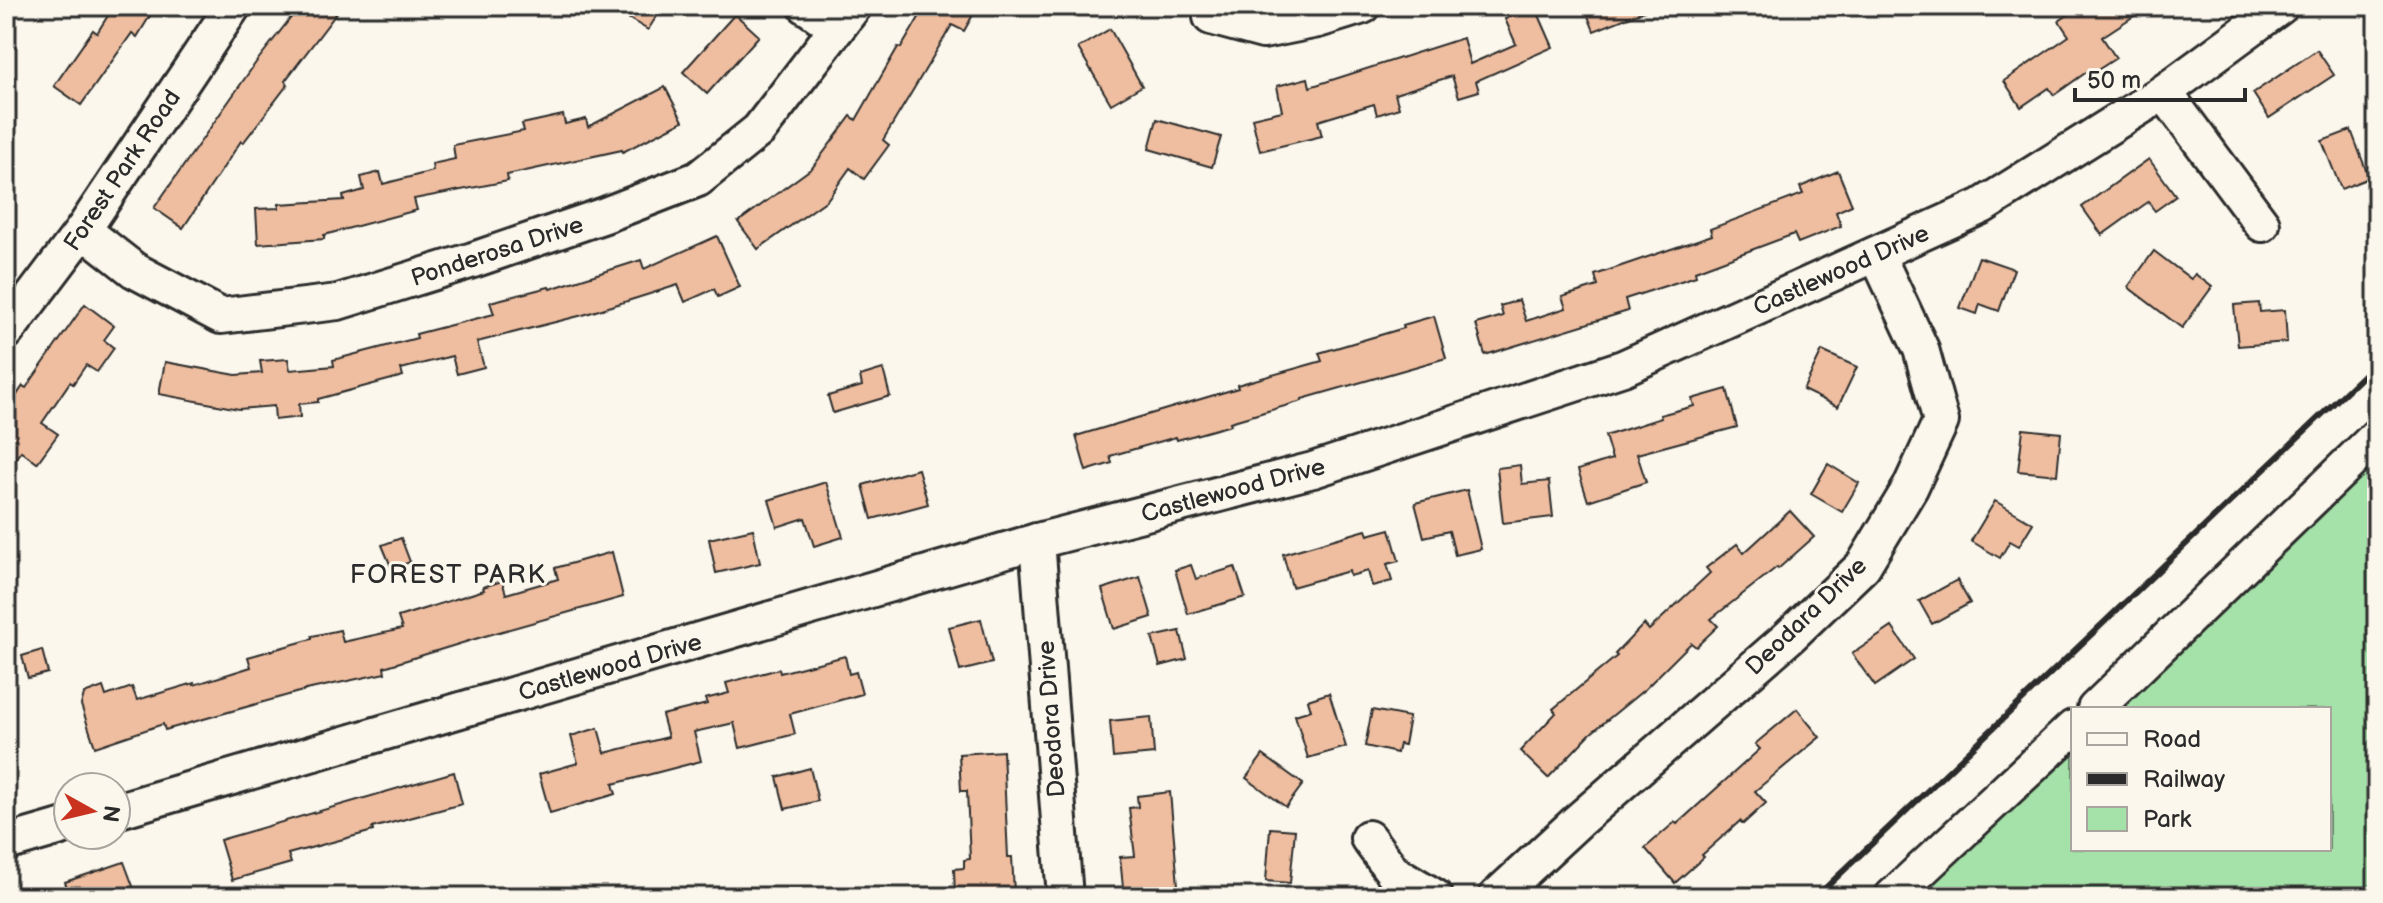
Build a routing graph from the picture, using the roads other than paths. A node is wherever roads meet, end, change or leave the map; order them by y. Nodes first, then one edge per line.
1 (233, 6) edge
2 (806, 6) edge
3 (1363, 6) edge
4 (2281, 6) edge
5 (845, 17) edge
6 (1211, 17) dead end
7 (2164, 92) junction
8 (2262, 224) dead end
9 (83, 230) junction
10 (1877, 255) junction
11 (6, 332) edge
12 (2377, 436) edge
13 (1037, 541) junction
14 (2097, 707) edge
15 (2071, 730) edge
16 (132, 806) edge
17 (52, 830) edge
18 (1368, 838) dead end
19 (6, 843) edge
20 (1065, 897) edge
21 (1435, 897) edge
22 (1496, 897) edge
23 (1892, 897) edge

1 - 9 street, Forest Park Road
2 - 5 street
3 - 6 street
4 - 7 street, Castlewood Drive
5 - 9 street, Ponderosa Drive
7 - 8 street
7 - 10 street, Castlewood Drive
9 - 11 street, Forest Park Road
10 - 13 street, Castlewood Drive
10 - 22 street, Deodara Drive
12 - 14 street
13 - 16 street, Castlewood Drive
13 - 20 street, Deodora Drive
15 - 23 street
17 - 19 street
18 - 21 street

